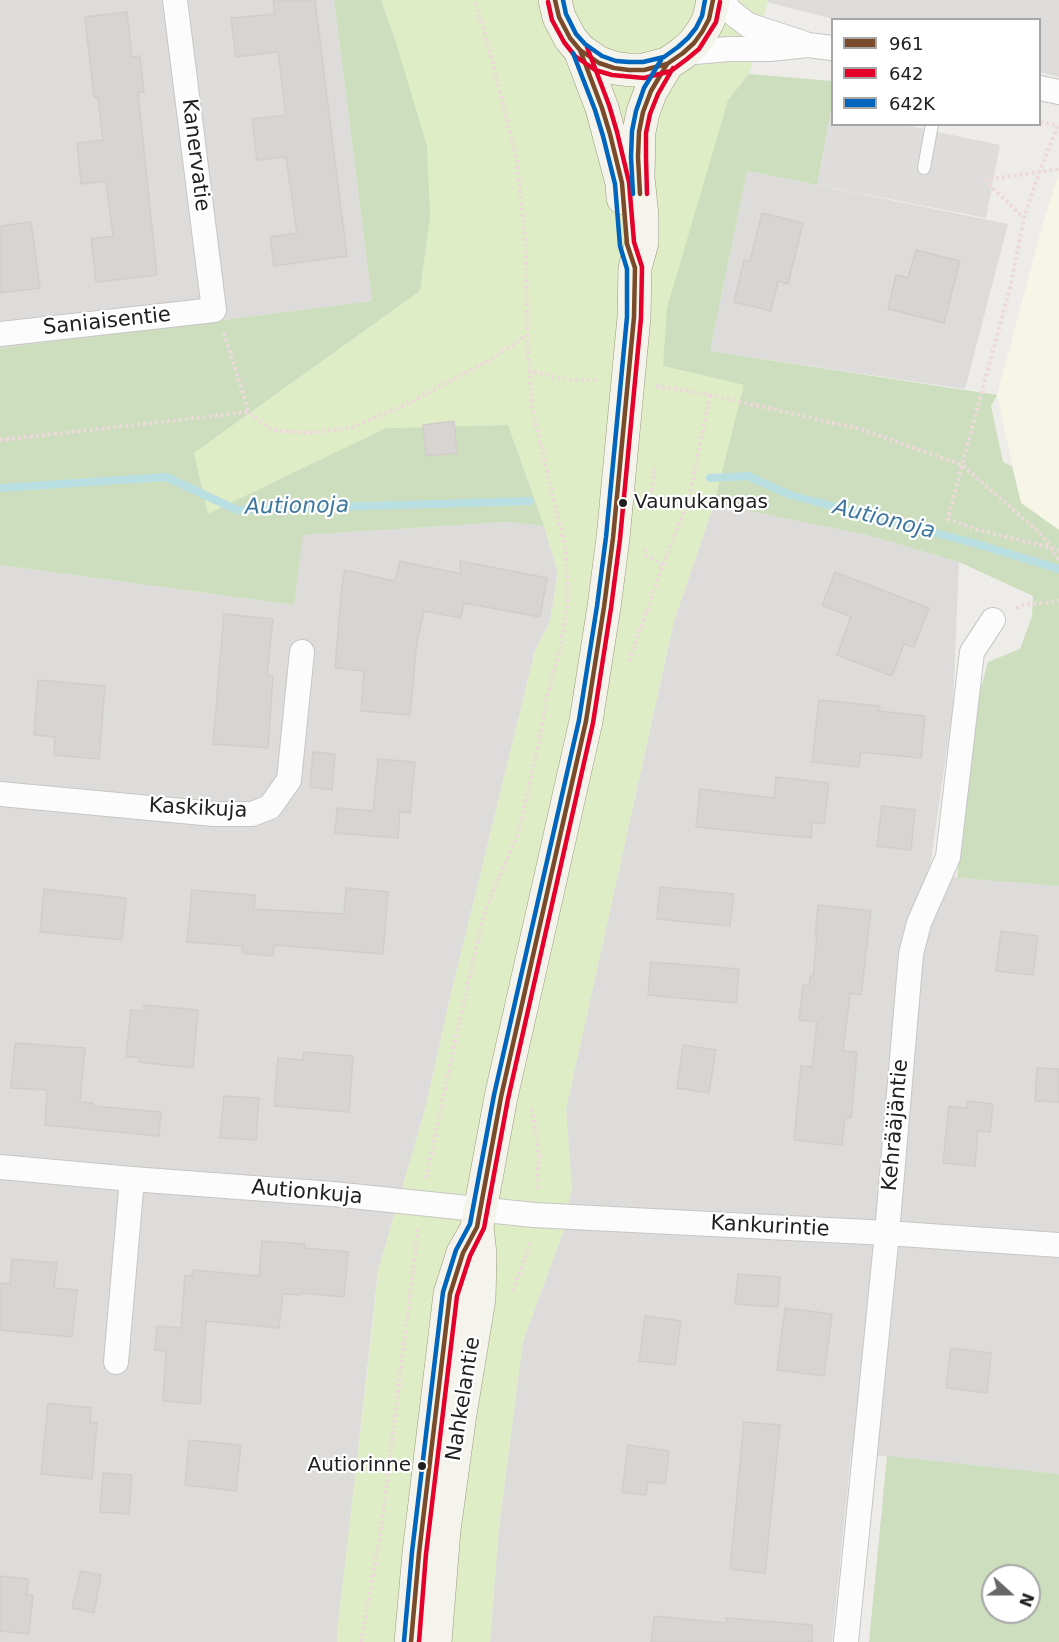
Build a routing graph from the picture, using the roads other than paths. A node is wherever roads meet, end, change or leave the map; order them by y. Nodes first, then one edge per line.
1 (175, 0) edge
2 (555, 0) edge
3 (713, 0) edge
4 (722, 0) edge
5 (808, 45) junction
6 (831, 48) edge
7 (580, 50) junction
8 (675, 59) junction
9 (1041, 88) edge
10 (1059, 92) edge
11 (932, 126) edge
12 (924, 168) dead end
13 (635, 268) junction
14 (214, 310) joint
15 (0, 334) edge
16 (993, 620) road end
17 (302, 652) dead end
18 (0, 794) edge
19 (0, 1167) edge
20 (132, 1179) junction
21 (479, 1219) junction
22 (887, 1233) junction
23 (1059, 1245) edge
24 (116, 1362) dead end
25 (411, 1642) edge
26 (435, 1642) edge
27 (846, 1642) edge

1 - 14 street, Kanervatie
2 - 7 main road
3 - 8 main road, Nahkelantie
4 - 5 street
5 - 6 street
5 - 8 street
7 - 8 main road
7 - 13 main road, Nahkelantie
8 - 13 main road, Nahkelantie
9 - 10 street
11 - 12 lane
13 - 21 main road, Nahkelantie
14 - 15 street, Saniaisentie
16 - 22 street, Kehrääjäntie
17 - 18 street, Kaskikuja
19 - 20 street, Autionkuja
20 - 21 street, Autionkuja
20 - 24 street
21 - 22 street, Kankurintie
21 - 25 main road, Nahkelantie
21 - 26 main road, Nahkelantie
22 - 23 street, Kankurintie
22 - 27 street, Kehrääjäntie

